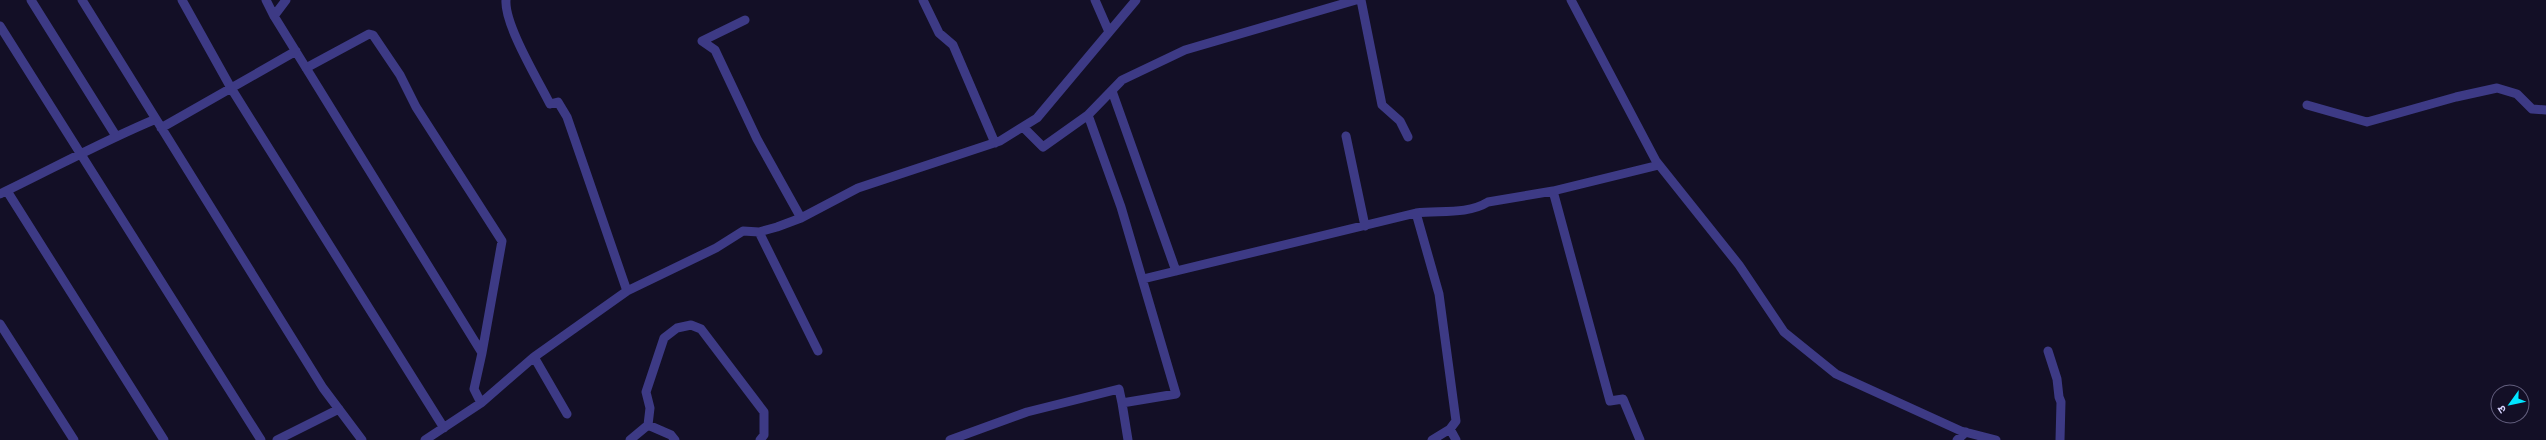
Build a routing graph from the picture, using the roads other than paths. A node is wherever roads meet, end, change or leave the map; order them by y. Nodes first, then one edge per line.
1 (31, 0) edge
2 (82, 0) edge
3 (182, 0) edge
4 (266, 0) edge
5 (286, 0) edge
6 (506, 0) edge
7 (923, 0) edge
8 (1095, 0) edge
9 (1136, 0) edge
10 (1356, 0) edge
11 (1361, 0) edge
12 (1571, 0) edge
13 (274, 16) junction
14 (744, 20) dead end
15 (0, 26) edge
16 (1109, 32) junction
17 (296, 51) junction
18 (306, 68) junction
19 (231, 88) junction
20 (1112, 91) junction
21 (2307, 105) dead end
22 (2546, 110) edge
23 (1088, 115) junction
24 (156, 119) junction
25 (1023, 127) junction
26 (161, 128) junction
27 (116, 136) junction
28 (1346, 136) dead end
29 (1408, 137) dead end
30 (995, 142) junction
31 (80, 156) junction
32 (1659, 165) junction
33 (1553, 191) junction
34 (3, 192) edge
35 (1416, 213) junction
36 (801, 218) junction
37 (1365, 226) junction
38 (759, 232) junction
39 (1176, 271) junction
40 (1142, 279) junction
41 (626, 291) junction
42 (0, 324) edge
43 (818, 351) dead end
44 (2048, 351) dead end
45 (482, 352) junction
46 (534, 356) junction
47 (482, 402) junction
48 (1122, 403) junction
49 (339, 409) junction
50 (567, 414) dead end
51 (648, 425) junction
52 (444, 428) junction
53 (1450, 429) junction
54 (1966, 432) junction
55 (74, 440) edge
56 (164, 440) edge
57 (261, 440) edge
58 (277, 440) edge
59 (362, 440) edge
60 (425, 440) edge
61 (630, 440) edge
62 (675, 440) edge
63 (760, 440) edge
64 (950, 440) edge
65 (1128, 440) edge
66 (1432, 440) edge
67 (1456, 440) edge
68 (1640, 440) edge
69 (1958, 440) edge
70 (1996, 440) edge
71 (2060, 440) edge

1 - 27 street
2 - 24 street
3 - 19 street
4 - 13 street
5 - 13 street
6 - 41 street
7 - 30 street
8 - 16 street
9 - 16 street
10 - 20 street
11 - 29 street
12 - 32 street
13 - 17 street
14 - 36 street
15 - 31 street
16 - 25 street
17 - 18 street
17 - 19 street
18 - 45 street
18 - 45 street
19 - 26 street
19 - 52 street
20 - 23 street
20 - 39 street
21 - 22 street
23 - 25 street
23 - 40 street
24 - 26 street
24 - 27 street
25 - 30 street
26 - 49 street
27 - 31 street
28 - 37 street
30 - 36 street
31 - 34 street
31 - 57 street
32 - 33 street
32 - 54 street
33 - 35 street
33 - 68 street
34 - 56 street
35 - 37 street
35 - 53 street
36 - 38 street
37 - 39 street
38 - 41 street
38 - 43 street
39 - 40 street
40 - 48 street
41 - 46 street
42 - 55 street
44 - 71 street
45 - 47 street
46 - 47 street
46 - 50 street
47 - 52 street
48 - 64 street
48 - 65 street
49 - 58 street
49 - 59 street
51 - 61 street
51 - 62 street
51 - 63 street
52 - 60 street
53 - 66 street
53 - 67 street
54 - 69 street
54 - 70 street

